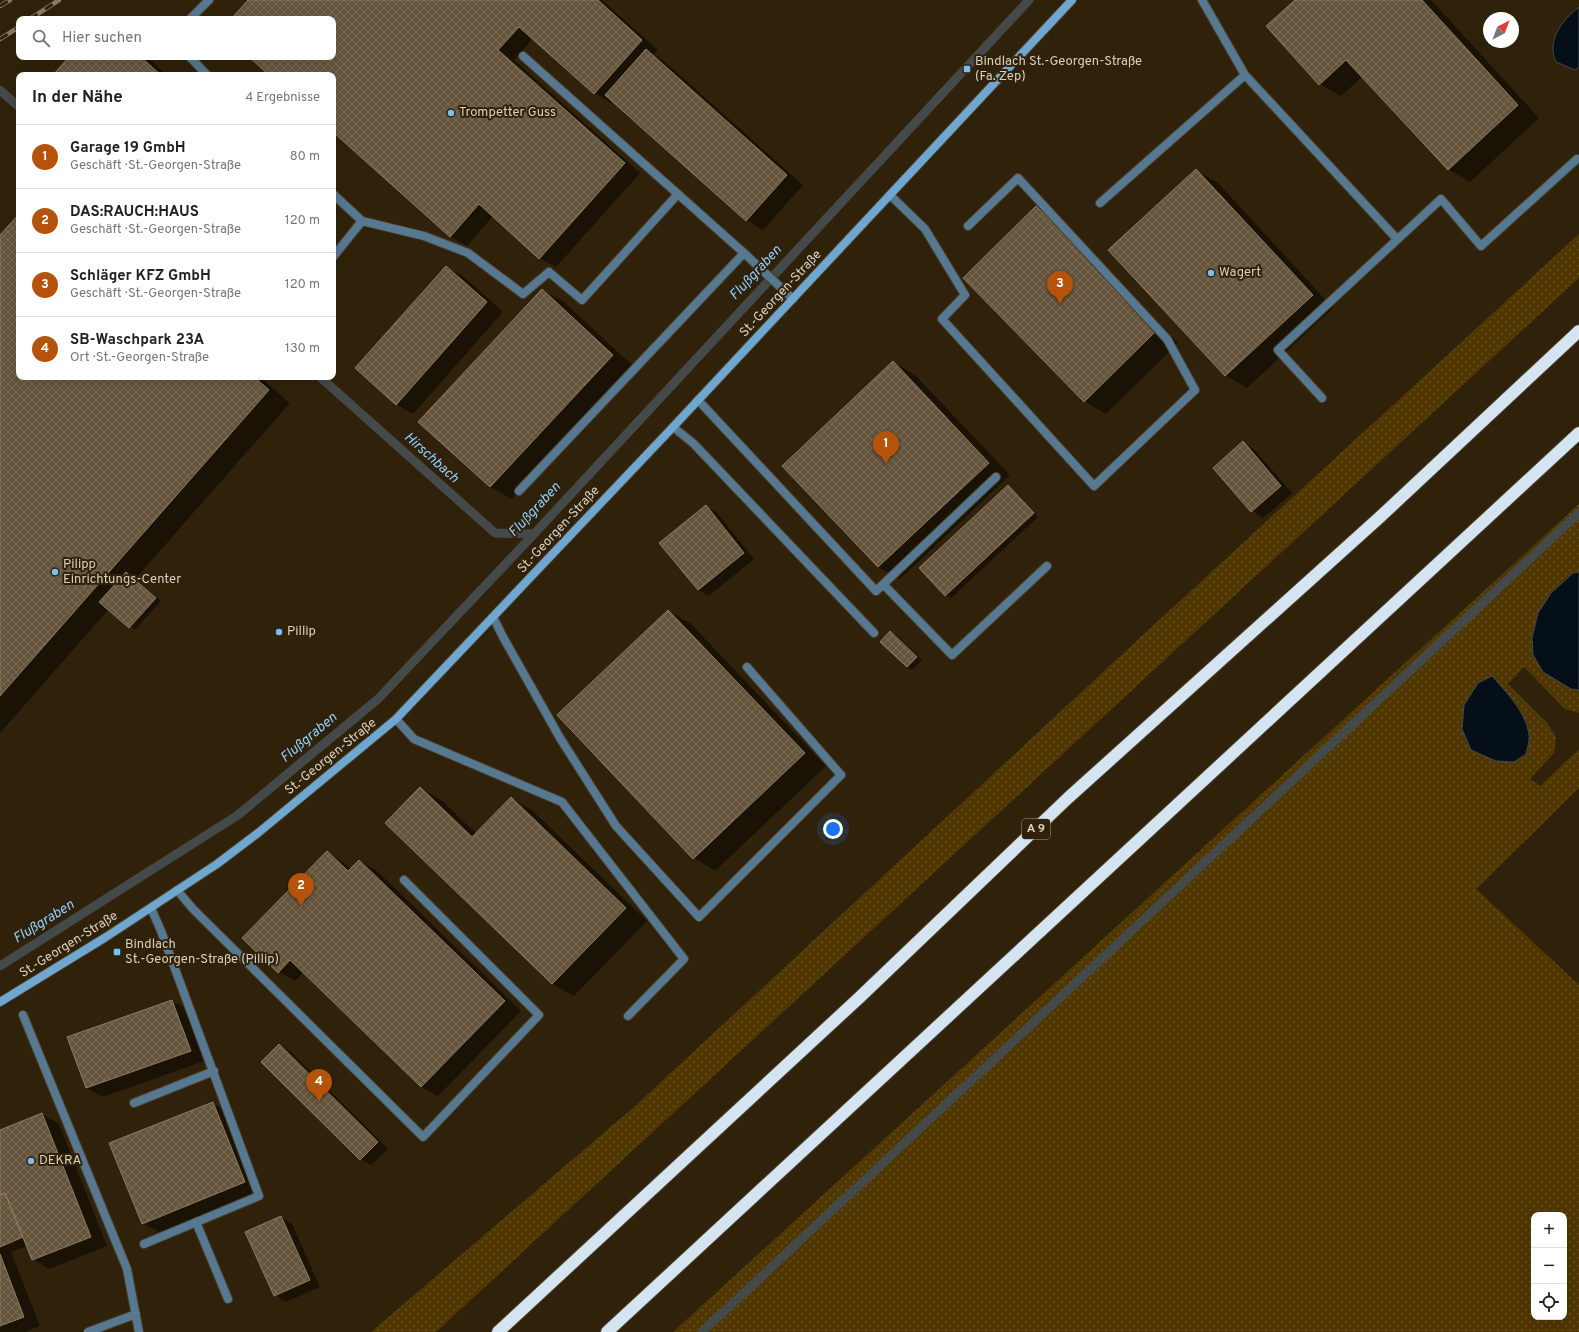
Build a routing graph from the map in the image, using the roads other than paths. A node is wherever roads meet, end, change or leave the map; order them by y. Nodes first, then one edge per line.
1 (209, 0) edge
2 (1072, 0) edge
3 (1202, 0) edge
4 (193, 16) edge
5 (524, 56) dead end
6 (193, 60) edge
7 (204, 72) edge
8 (1245, 75) junction
9 (1577, 159) dead end
10 (678, 194) junction
11 (890, 195) junction
12 (336, 197) edge
13 (1100, 203) dead end
14 (362, 221) junction
15 (968, 226) dead end
16 (1397, 239) junction
17 (336, 252) edge
18 (744, 253) junction
19 (793, 299) junction
20 (1579, 331) edge
21 (1322, 398) dead end
22 (698, 400) junction
23 (673, 427) junction
24 (1579, 433) edge
25 (996, 477) dead end
26 (519, 491) dead end
27 (1047, 566) dead end
28 (883, 584) junction
29 (493, 617) junction
30 (874, 633) dead end
31 (747, 667) dead end
32 (396, 719) junction
33 (404, 880) dead end
34 (177, 890) junction
35 (151, 908) junction
36 (0, 1002) edge
37 (23, 1015) dead end
38 (628, 1016) dead end
39 (214, 1072) junction
40 (134, 1102) dead end
41 (196, 1222) junction
42 (144, 1244) dead end
43 (228, 1299) dead end
44 (136, 1314) junction
45 (88, 1332) edge
46 (139, 1332) edge
47 (498, 1332) edge
48 (607, 1332) edge

1 - 4 lane
2 - 11 street, St.-Georgen-Straße
3 - 8 lane
5 - 10 lane
6 - 7 lane
8 - 13 lane
8 - 16 lane
9 - 16 lane
10 - 14 lane
10 - 18 lane
11 - 15 lane
11 - 19 street, St.-Georgen-Straße
12 - 14 lane
14 - 17 lane
16 - 21 lane
18 - 19 lane
18 - 26 lane
19 - 22 street, St.-Georgen-Straße
20 - 47 highway, A 9
22 - 23 street, St.-Georgen-Straße
22 - 28 lane
23 - 29 street, St.-Georgen-Straße
23 - 30 lane
24 - 48 highway
25 - 28 lane
27 - 28 lane
29 - 31 lane
29 - 32 street, St.-Georgen-Straße
32 - 34 street, St.-Georgen-Straße
32 - 38 lane
33 - 34 lane
34 - 35 street, St.-Georgen-Straße
35 - 36 street, St.-Georgen-Straße
35 - 39 lane
37 - 44 lane
39 - 40 lane
39 - 41 lane
41 - 42 lane
41 - 43 lane
44 - 45 lane
44 - 46 lane

